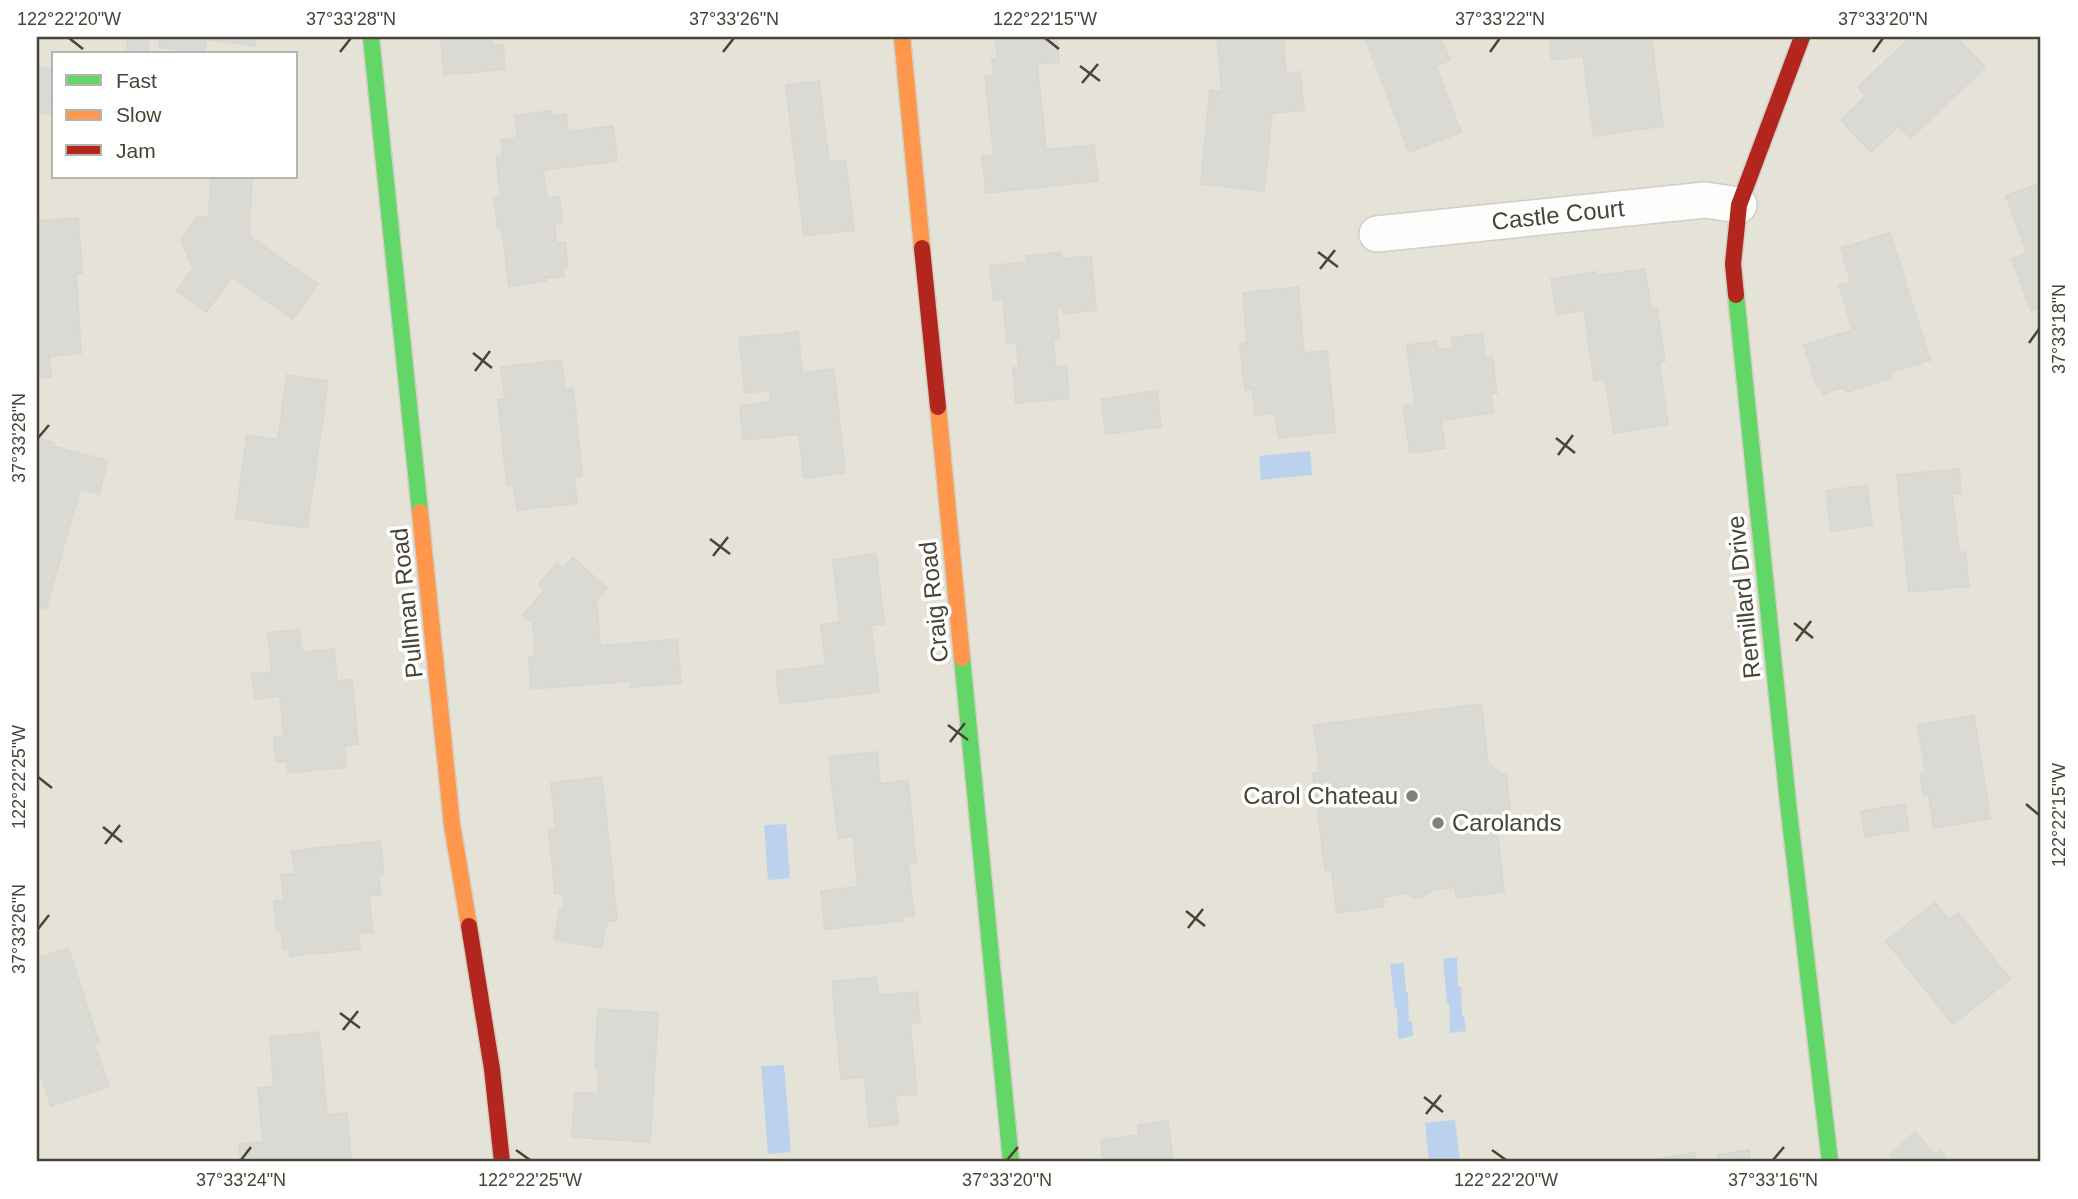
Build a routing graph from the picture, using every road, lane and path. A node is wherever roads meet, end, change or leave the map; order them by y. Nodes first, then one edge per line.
1 (371, 37) edge
2 (902, 37) edge
3 (1802, 37) edge
4 (1739, 205) junction
5 (1377, 234) dead end
6 (502, 1162) edge
7 (1011, 1162) edge
8 (1830, 1162) edge

1 - 6 street, Pullman Road
2 - 7 street, Craig Road
3 - 4 street, Remillard Drive
4 - 5 street, Castle Court
4 - 8 street, Remillard Drive

